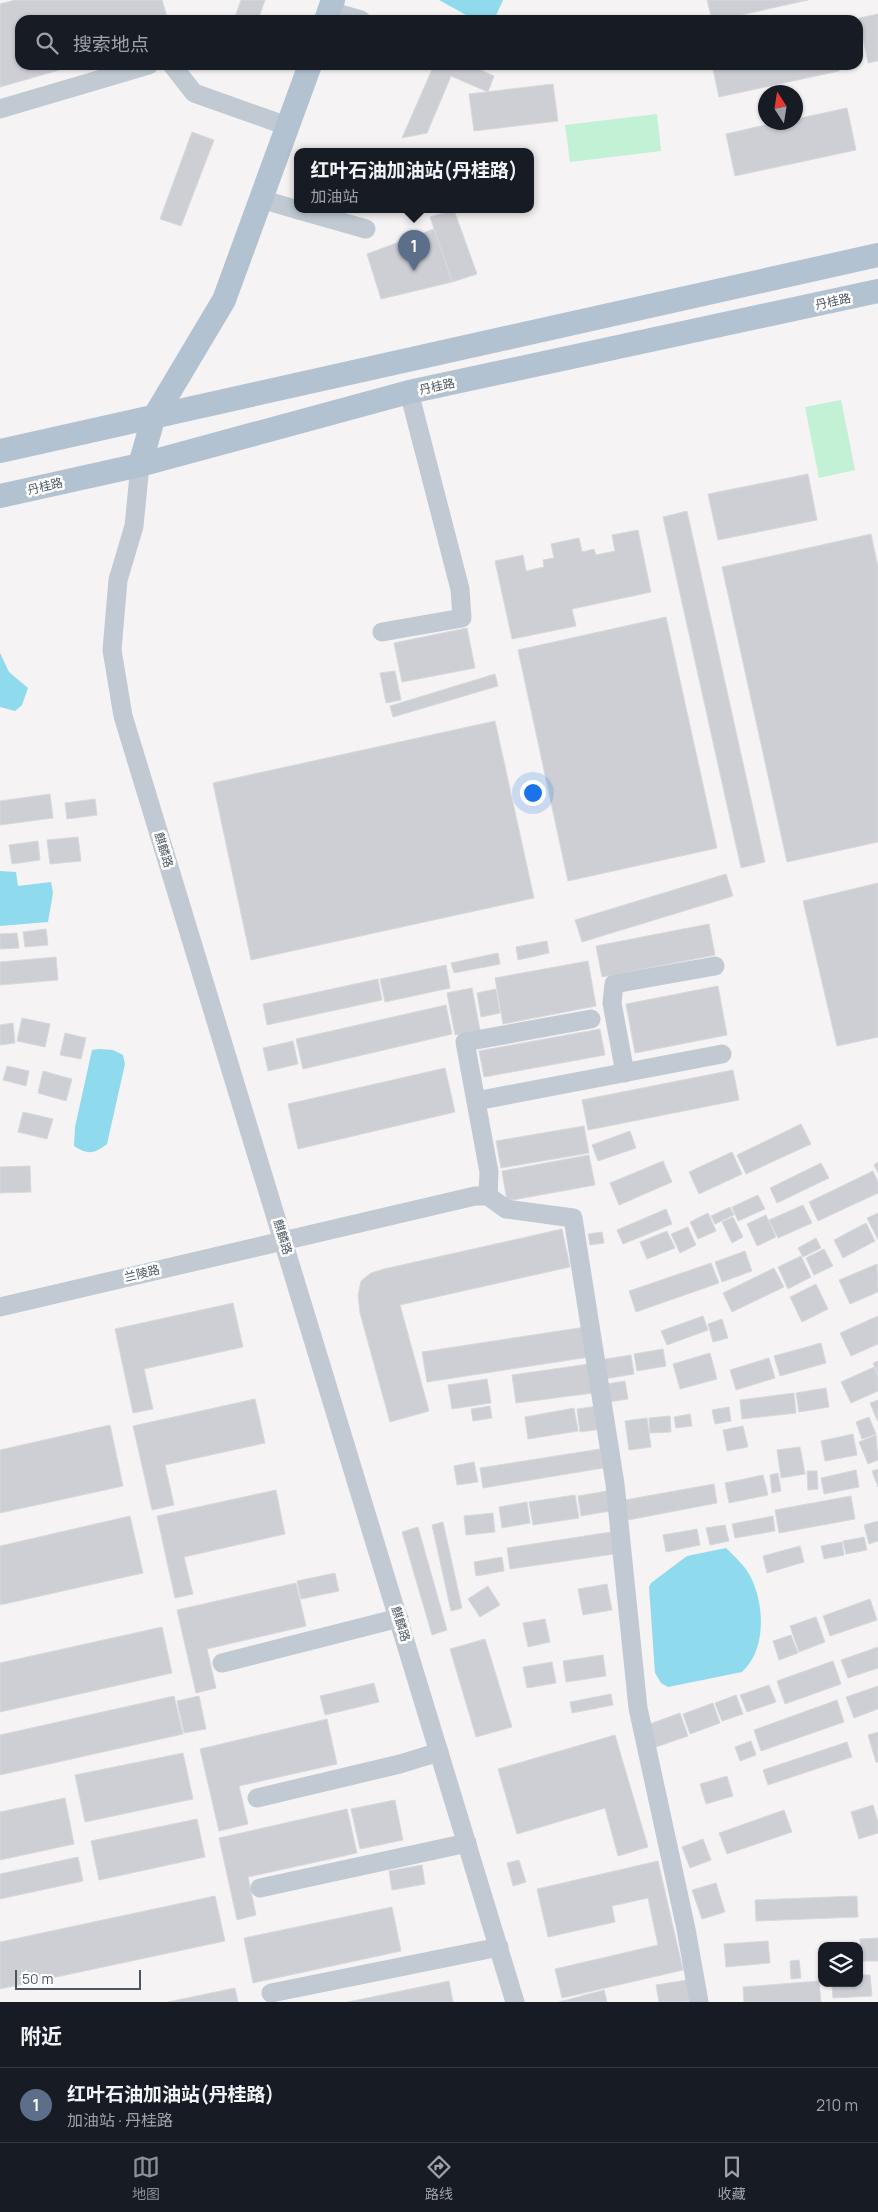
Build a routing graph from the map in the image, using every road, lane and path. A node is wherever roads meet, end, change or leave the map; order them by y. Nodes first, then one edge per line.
1 (330, 10) edge
2 (346, 15) edge
3 (132, 70) edge
4 (176, 70) edge
5 (308, 70) edge
6 (0, 109) edge
7 (288, 126) junction
8 (261, 199) junction
9 (294, 209) edge
10 (309, 213) edge
11 (366, 229) dead end
12 (878, 255) edge
13 (878, 291) edge
14 (409, 392) junction
15 (153, 418) junction
16 (0, 452) edge
17 (140, 464) junction
18 (0, 496) edge
19 (382, 632) dead end
20 (715, 966) dead end
21 (591, 1019) dead end
22 (722, 1054) dead end
23 (625, 1073) junction
24 (476, 1101) junction
25 (488, 1196) junction
26 (284, 1240) junction
27 (0, 1307) edge
28 (399, 1618) junction
29 (222, 1663) dead end
30 (439, 1752) junction
31 (257, 1798) dead end
32 (467, 1843) junction
33 (260, 1888) dead end
34 (499, 1948) junction
35 (271, 1993) dead end
36 (515, 2002) edge
37 (699, 2002) edge

1 - 2 street
3 - 6 street
4 - 7 street
5 - 7 main road
7 - 8 main road
8 - 9 street
8 - 15 main road
10 - 11 street
12 - 15 main road
13 - 14 main road, 丹桂路
14 - 17 main road, 丹桂路
14 - 19 street
15 - 16 main road
15 - 17 main road
17 - 18 main road, 丹桂路
17 - 26 street, 麒麟路
20 - 23 street
21 - 24 street
22 - 23 street
23 - 24 street
24 - 25 street
25 - 26 street, 兰陵路
25 - 37 street
26 - 27 street, 兰陵路
26 - 28 street, 麒麟路
28 - 29 street
28 - 30 street, 麒麟路
30 - 31 street
30 - 32 street, 麒麟路
32 - 33 street
32 - 34 street, 麒麟路
34 - 35 street
34 - 36 street, 麒麟路

